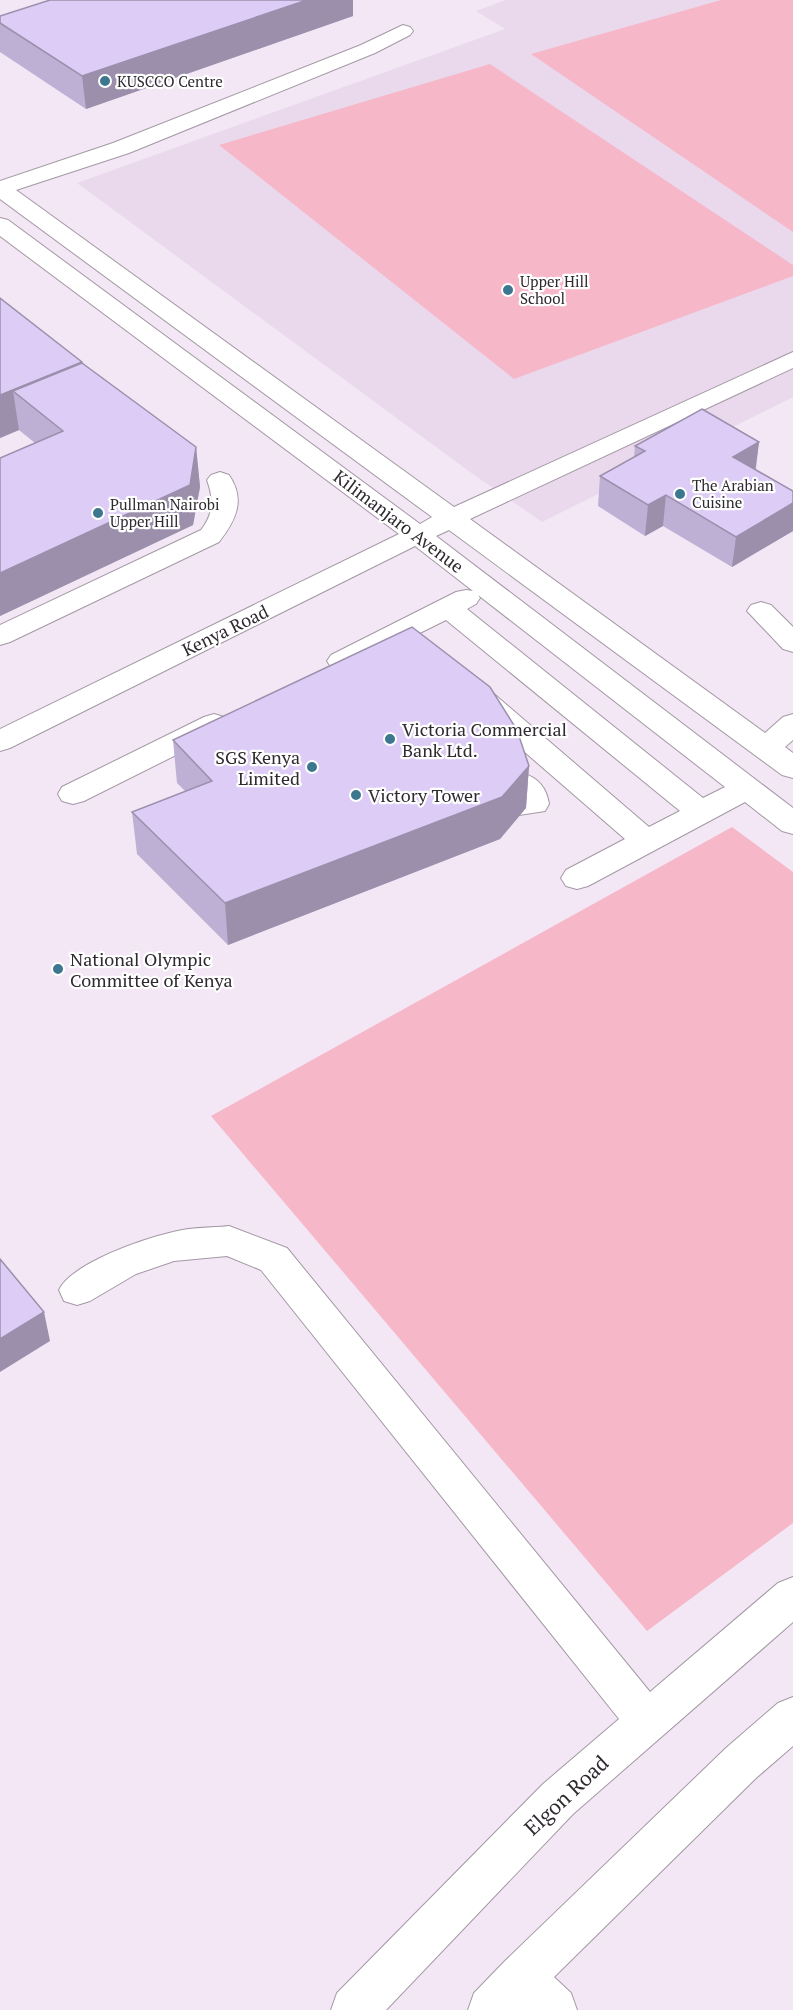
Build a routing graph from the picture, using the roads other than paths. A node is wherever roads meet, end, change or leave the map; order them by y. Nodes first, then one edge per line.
1 (403, 31) dead end
2 (344, 38) dead end
3 (368, 49) junction
4 (0, 189) edge
5 (0, 225) edge
6 (793, 359) edge
7 (220, 480) dead end
8 (450, 519) junction
9 (417, 535) junction
10 (486, 588) junction
11 (448, 608) junction
12 (761, 611) dead end
13 (0, 636) edge
14 (793, 643) edge
15 (320, 672) edge
16 (476, 694) edge
17 (234, 714) edge
18 (793, 724) edge
19 (0, 741) edge
20 (766, 748) junction
21 (459, 768) edge
22 (793, 768) edge
23 (747, 788) junction
24 (73, 794) dead end
25 (534, 797) junction
26 (596, 798) junction
27 (701, 812) junction
28 (461, 813) edge
29 (793, 824) edge
30 (646, 841) junction
31 (577, 878) dead end
32 (77, 1290) dead end
33 (793, 1596) edge
34 (793, 1718) edge
35 (647, 1720) junction
36 (521, 1977) junction
37 (354, 2010) edge
38 (491, 2010) edge
39 (554, 2010) edge

1 - 3 street
2 - 3 street
3 - 4 street
4 - 8 street, Kilimanjaro Avenue
5 - 9 street, Kilimanjaro Avenue
6 - 8 street, Kenya Road
7 - 13 street
8 - 9 street, Kenya Road
8 - 20 street, Kilimanjaro Avenue
9 - 10 street, Kilimanjaro Avenue
9 - 19 street, Kenya Road
10 - 11 street
10 - 23 street, Kilimanjaro Avenue
11 - 15 street
11 - 27 street
12 - 14 street
16 - 26 street
17 - 24 street
18 - 20 street
20 - 22 street, Kilimanjaro Avenue
21 - 25 street
23 - 27 street
23 - 29 street, Kilimanjaro Avenue
25 - 26 street
25 - 28 street
26 - 30 street
27 - 30 street
30 - 31 street
32 - 35 street
33 - 35 street, Elgon Road
34 - 36 street
35 - 37 street, Elgon Road
36 - 38 street
36 - 39 street

